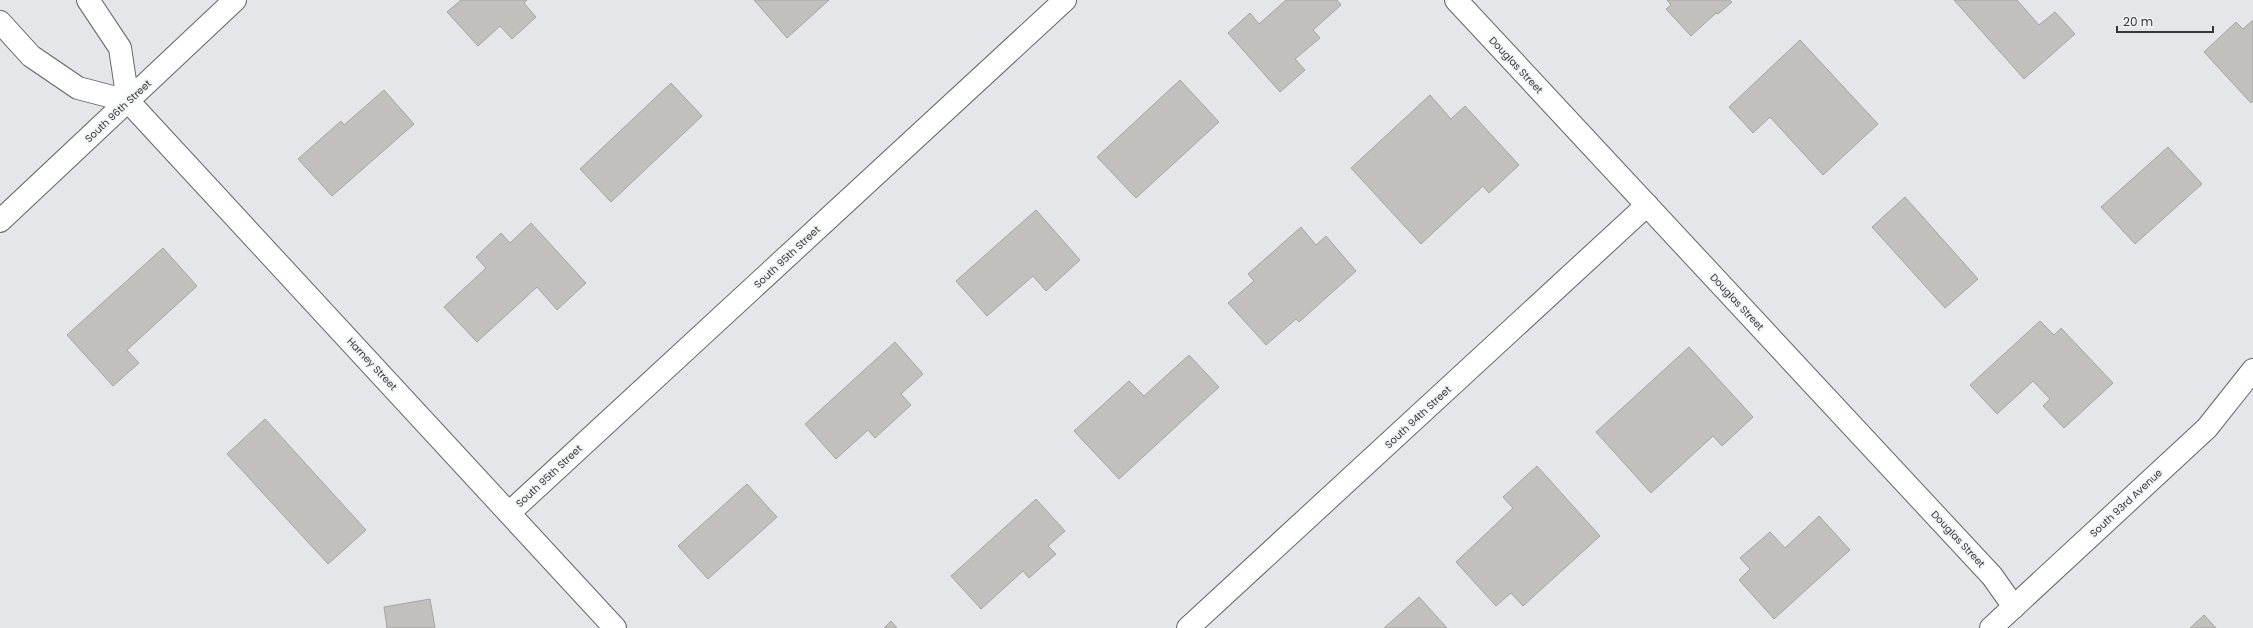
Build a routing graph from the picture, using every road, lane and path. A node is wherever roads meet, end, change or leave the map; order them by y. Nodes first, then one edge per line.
1 (88, 0) edge
2 (235, 0) edge
3 (1065, 0) edge
4 (1456, 0) edge
5 (0, 22) edge
6 (128, 101) junction
7 (1647, 204) junction
8 (0, 221) edge
9 (2253, 370) edge
10 (509, 513) junction
11 (2014, 607) junction
12 (615, 628) edge
13 (1188, 628) edge
14 (1991, 628) edge

1 - 6 street
2 - 6 street, South 96th Street
3 - 10 street, South 95th Street
4 - 7 street, Douglas Street
5 - 6 street
6 - 8 street, South 96th Street
6 - 10 street, Harney Street
7 - 11 street, Douglas Street
7 - 13 street, South 94th Street
9 - 11 street, South 93rd Avenue
10 - 12 street, Harney Street
11 - 14 street, South 93rd Avenue

